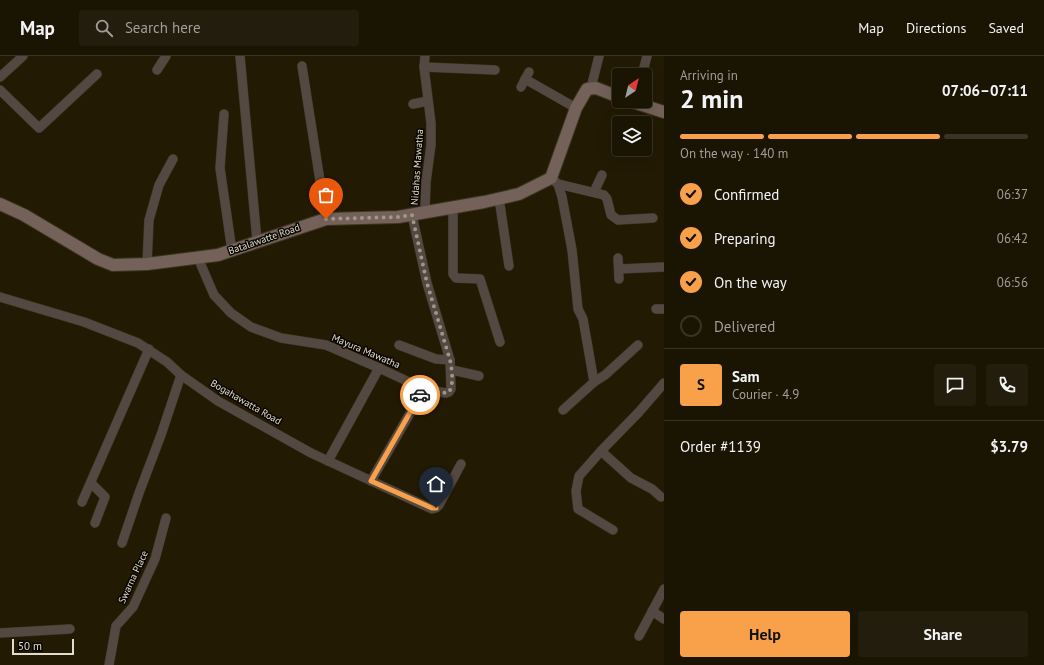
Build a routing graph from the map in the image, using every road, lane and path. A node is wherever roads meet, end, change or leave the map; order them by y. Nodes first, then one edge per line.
1 (23, 56) edge
2 (166, 56) edge
3 (240, 56) edge
4 (425, 56) edge
5 (599, 56) edge
6 (647, 56) edge
7 (302, 66) dead end
8 (424, 67) junction
9 (644, 68) edge
10 (157, 70) dead end
11 (495, 70) dead end
12 (97, 74) dead end
13 (0, 77) edge
14 (525, 79) dead end
15 (591, 88) junction
16 (0, 90) edge
17 (612, 94) edge
18 (428, 101) junction
19 (413, 104) dead end
20 (576, 108) junction
21 (652, 108) edge
22 (664, 112) edge
23 (224, 114) dead end
24 (173, 159) dead end
25 (602, 175) dead end
26 (555, 181) junction
27 (594, 192) junction
28 (499, 198) junction
29 (0, 204) edge
30 (453, 206) junction
31 (425, 212) junction
32 (412, 215) junction
33 (652, 218) dead end
34 (326, 219) junction
35 (257, 241) junction
36 (232, 251) junction
37 (198, 258) junction
38 (618, 258) dead end
39 (147, 264) junction
40 (509, 266) dead end
41 (664, 267) edge
42 (619, 269) junction
43 (619, 279) dead end
44 (0, 297) edge
45 (500, 342) dead end
46 (399, 345) dead end
47 (638, 345) dead end
48 (149, 349) junction
49 (451, 365) junction
50 (379, 368) junction
51 (181, 374) junction
52 (479, 376) dead end
53 (594, 382) junction
54 (664, 383) edge
55 (424, 389) junction
56 (563, 410) dead end
57 (601, 450) junction
58 (328, 461) junction
59 (461, 464) dead end
60 (371, 481) junction
61 (91, 483) junction
62 (661, 497) dead end
63 (82, 502) dead end
64 (166, 518) dead end
65 (95, 523) dead end
66 (613, 530) dead end
67 (122, 543) dead end
68 (664, 589) edge
69 (652, 611) junction
70 (664, 619) edge
71 (70, 629) dead end
72 (0, 633) edge
73 (639, 636) dead end
74 (109, 665) edge

1 - 13 street
2 - 10 street
3 - 35 street
4 - 8 street, Nidahas Mawatha
5 - 15 street
6 - 9 street
7 - 34 street
8 - 11 street
8 - 18 street, Nidahas Mawatha
12 - 16 street
14 - 20 street
15 - 17 street
15 - 20 street
18 - 19 street
18 - 31 street, Nidahas Mawatha
20 - 26 street
21 - 22 street
23 - 36 street
24 - 39 street
25 - 27 street
26 - 27 street
26 - 28 street, Batalawatte Road
26 - 53 street
27 - 33 street
28 - 30 street, Batalawatte Road
28 - 40 street
29 - 39 street, Batalawatte Road
30 - 31 street, Batalawatte Road
30 - 45 street
31 - 32 street, Batalawatte Road
32 - 34 street, Batalawatte Road
32 - 49 street, Mayura Mawatha
34 - 35 street, Batalawatte Road
35 - 36 street, Batalawatte Road
36 - 37 street, Batalawatte Road
37 - 39 street, Batalawatte Road
37 - 50 street, Mayura Mawatha
38 - 42 street
41 - 42 street
42 - 43 street
44 - 48 street, Bogahawatta Road
46 - 49 street
47 - 53 street
48 - 51 street, Bogahawatta Road
48 - 61 street
49 - 52 street
49 - 55 street, Mayura Mawatha
50 - 55 street, Mayura Mawatha
50 - 58 street
51 - 58 street, Bogahawatta Road
51 - 67 street
53 - 56 street
54 - 57 street
55 - 60 street
57 - 62 street
57 - 66 street
58 - 60 street, Bogahawatta Road
59 - 60 street, Bogahawatta Road
61 - 63 street
61 - 65 street
64 - 74 street, Swarna Place
68 - 69 street
69 - 70 street
69 - 73 street
71 - 72 street

